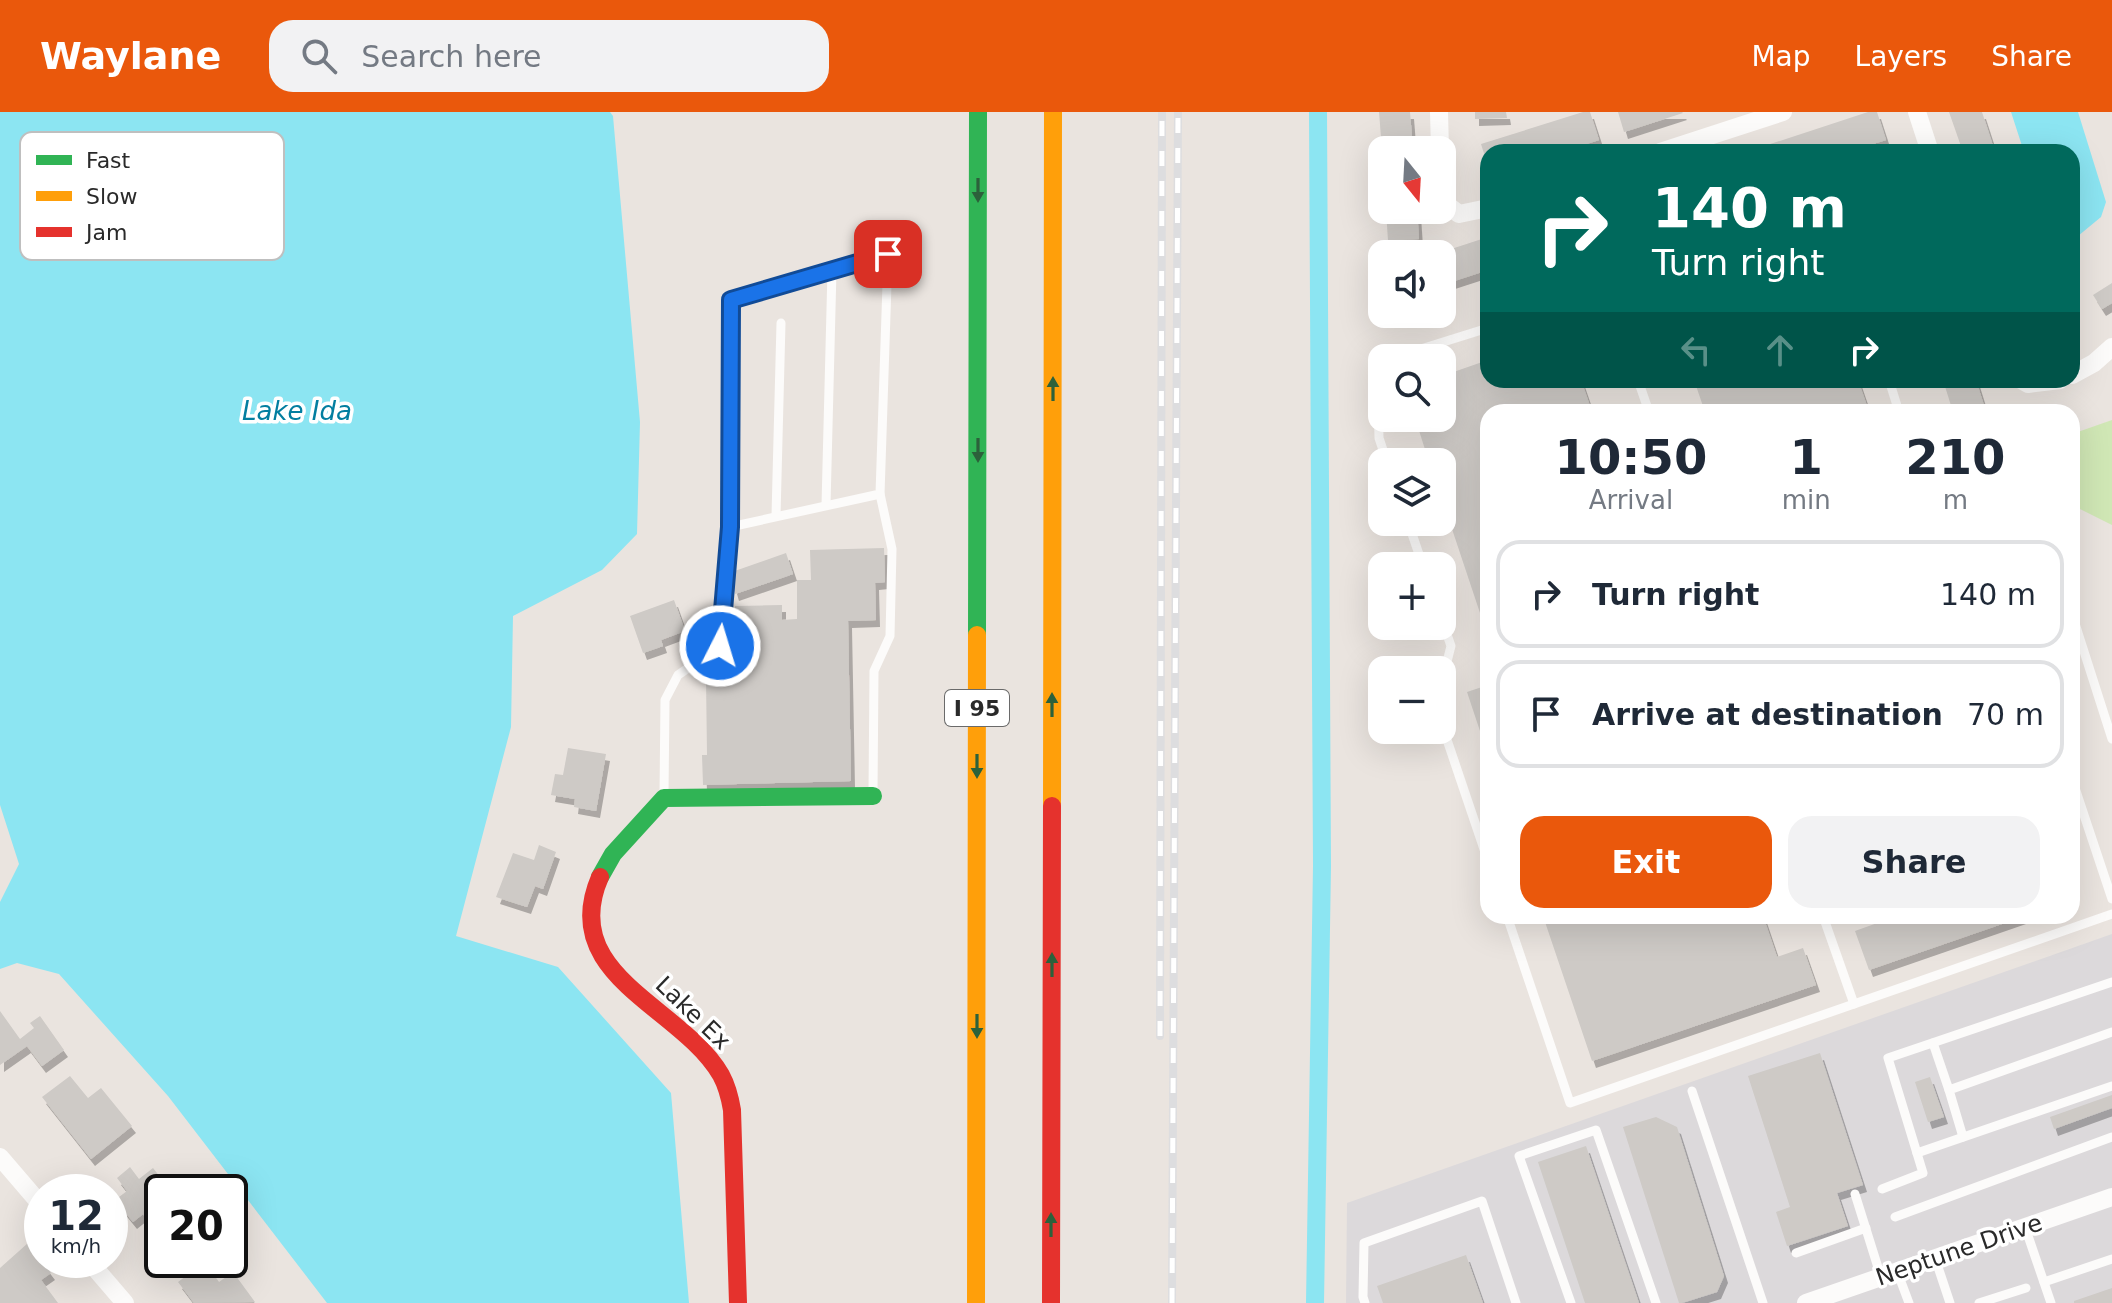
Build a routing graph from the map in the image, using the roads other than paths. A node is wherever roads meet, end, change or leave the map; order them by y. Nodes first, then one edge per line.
1 (978, 112) edge
2 (1053, 112) edge
3 (1439, 112) edge
4 (1783, 112) edge
5 (1917, 112) edge
6 (1440, 136) edge
7 (1685, 144) edge
8 (1927, 144) edge
9 (1480, 210) edge
10 (1456, 212) edge
11 (832, 270) junction
12 (781, 323) dead end
13 (1480, 330) edge
14 (1437, 344) edge
15 (2112, 347) edge
16 (2080, 371) edge
17 (880, 494) junction
18 (826, 505) junction
19 (776, 516) junction
20 (730, 527) junction
21 (2080, 639) edge
22 (2112, 739) edge
23 (1448, 744) edge
24 (873, 796) joint
25 (664, 798) junction
26 (2080, 803) edge
27 (1480, 837) edge
28 (2112, 899) edge
29 (2112, 914) edge
30 (1510, 924) edge
31 (1826, 924) edge
32 (2112, 982) edge
33 (1854, 1004) junction
34 (2112, 1032) edge
35 (1933, 1043) junction
36 (2112, 1086) edge
37 (1949, 1090) junction
38 (1692, 1091) dead end
39 (1963, 1137) junction
40 (2112, 1137) edge
41 (1917, 1153) junction
42 (0, 1157) edge
43 (24, 1185) edge
44 (1882, 1189) dead end
45 (1855, 1194) dead end
46 (2112, 1197) edge
47 (1895, 1217) dead end
48 (2025, 1227) junction
49 (1866, 1228) junction
50 (1796, 1253) dead end
51 (1935, 1258) junction
52 (2112, 1259) edge
53 (1889, 1274) junction
54 (103, 1278) edge
55 (2044, 1282) junction
56 (2026, 1288) dead end
57 (1812, 1302) edge
58 (125, 1303) edge
59 (738, 1303) edge
60 (976, 1303) edge
61 (1051, 1303) edge
62 (1365, 1303) edge
63 (1516, 1303) edge
64 (1571, 1303) edge
65 (1656, 1303) edge
66 (1763, 1303) edge
67 (1909, 1303) edge
68 (1950, 1303) edge
69 (1979, 1303) edge
70 (2051, 1303) edge

1 -> 60 main road, I 95
61 -> 2 main road
3 - 6 street
4 - 7 street
5 - 8 street
9 - 10 street
11 - 17 lane
11 - 18 lane
11 - 20 lane
12 - 19 lane
13 - 14 lane
15 - 16 street
17 - 18 lane
17 - 24 lane
18 - 19 lane
19 - 20 lane
20 - 25 lane
21 - 22 lane
23 - 27 lane
24 - 25 main road
25 - 59 main road, Lake Ex
26 - 28 lane
29 - 33 lane
30 - 33 lane
31 - 33 lane
32 - 35 lane
34 - 37 lane
35 - 37 lane
35 - 41 lane
36 - 39 lane
37 - 39 lane
38 - 66 lane
39 - 41 lane
40 - 47 lane
41 - 44 lane
42 - 43 street
45 - 49 lane
46 - 48 street, Neptune Drive
48 - 51 street, Neptune Drive
48 - 55 lane
49 - 50 lane
49 - 53 lane
51 - 53 street, Neptune Drive
51 - 68 lane
52 - 55 lane
53 - 57 street, Neptune Drive
53 - 67 lane
54 - 58 street
55 - 70 lane
56 - 69 lane
62 - 63 lane
64 - 65 lane

